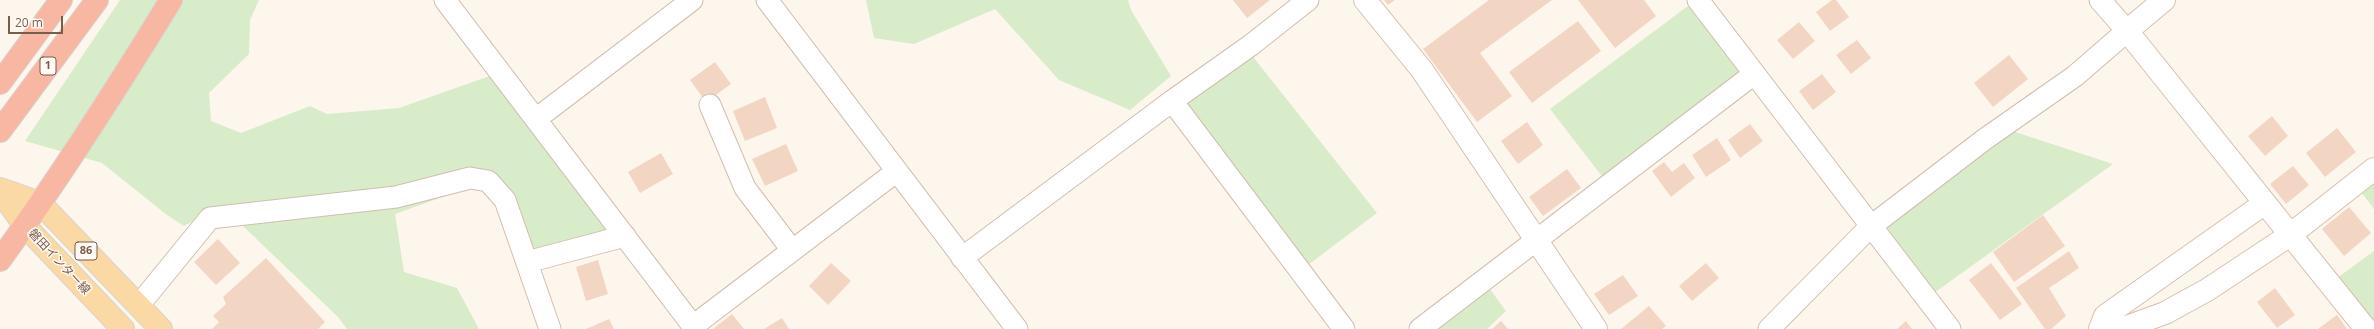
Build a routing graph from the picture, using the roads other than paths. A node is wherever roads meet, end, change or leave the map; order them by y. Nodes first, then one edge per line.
1 (61, 0) edge
2 (97, 0) edge
3 (171, 0) edge
4 (445, 0) edge
5 (692, 0) edge
6 (767, 0) edge
7 (1308, 0) edge
8 (1365, 0) edge
9 (1698, 0) edge
10 (2100, 0) edge
11 (2164, 0) edge
12 (2127, 31) junction
13 (1754, 74) junction
14 (0, 83) edge
15 (1172, 101) junction
16 (710, 105) dead end
17 (536, 120) junction
18 (0, 131) edge
19 (2374, 169) edge
20 (896, 171) junction
21 (0, 190) edge
22 (40, 203) junction
23 (2265, 204) junction
24 (25, 226) junction
25 (1870, 227) junction
26 (2290, 235) junction
27 (624, 236) junction
28 (1537, 241) junction
29 (792, 250) junction
30 (962, 258) junction
31 (0, 260) edge
32 (527, 262) junction
33 (138, 305) junction
34 (123, 329) edge
35 (162, 329) edge
36 (550, 329) edge
37 (1016, 329) edge
38 (1344, 329) edge
39 (1420, 329) edge
40 (1596, 329) edge
41 (1770, 329) edge
42 (1950, 329) edge
43 (2100, 329) edge
44 (2121, 329) edge
45 (2366, 329) edge

1 - 14 highway, 1
2 - 18 highway, 1
3 - 22 highway
4 - 17 street
5 - 17 street
6 - 20 street
7 - 15 street
8 - 28 street
9 - 13 street
10 - 12 street
11 - 12 street
12 - 23 street
12 - 25 street
13 - 25 street
13 - 28 street
15 - 30 street
15 - 38 street
16 - 29 street
17 - 27 street
19 - 26 street
20 - 29 street
20 - 30 street
21 - 22 main road, 磐田インター線 / 86
21 - 24 main road, 磐田インター線 / 86
22 - 24 highway
22 - 33 main road, 磐田インター線 / 86
23 - 26 street
23 - 43 street
24 - 31 highway
24 - 34 main road, 磐田インター線 / 86
25 - 41 street
25 - 42 street
26 - 44 street
26 - 45 street
27 - 29 street
27 - 32 street
28 - 39 street
28 - 40 street
30 - 37 street
32 - 33 street
32 - 36 street
33 - 35 main road, 磐田インター線 / 86

